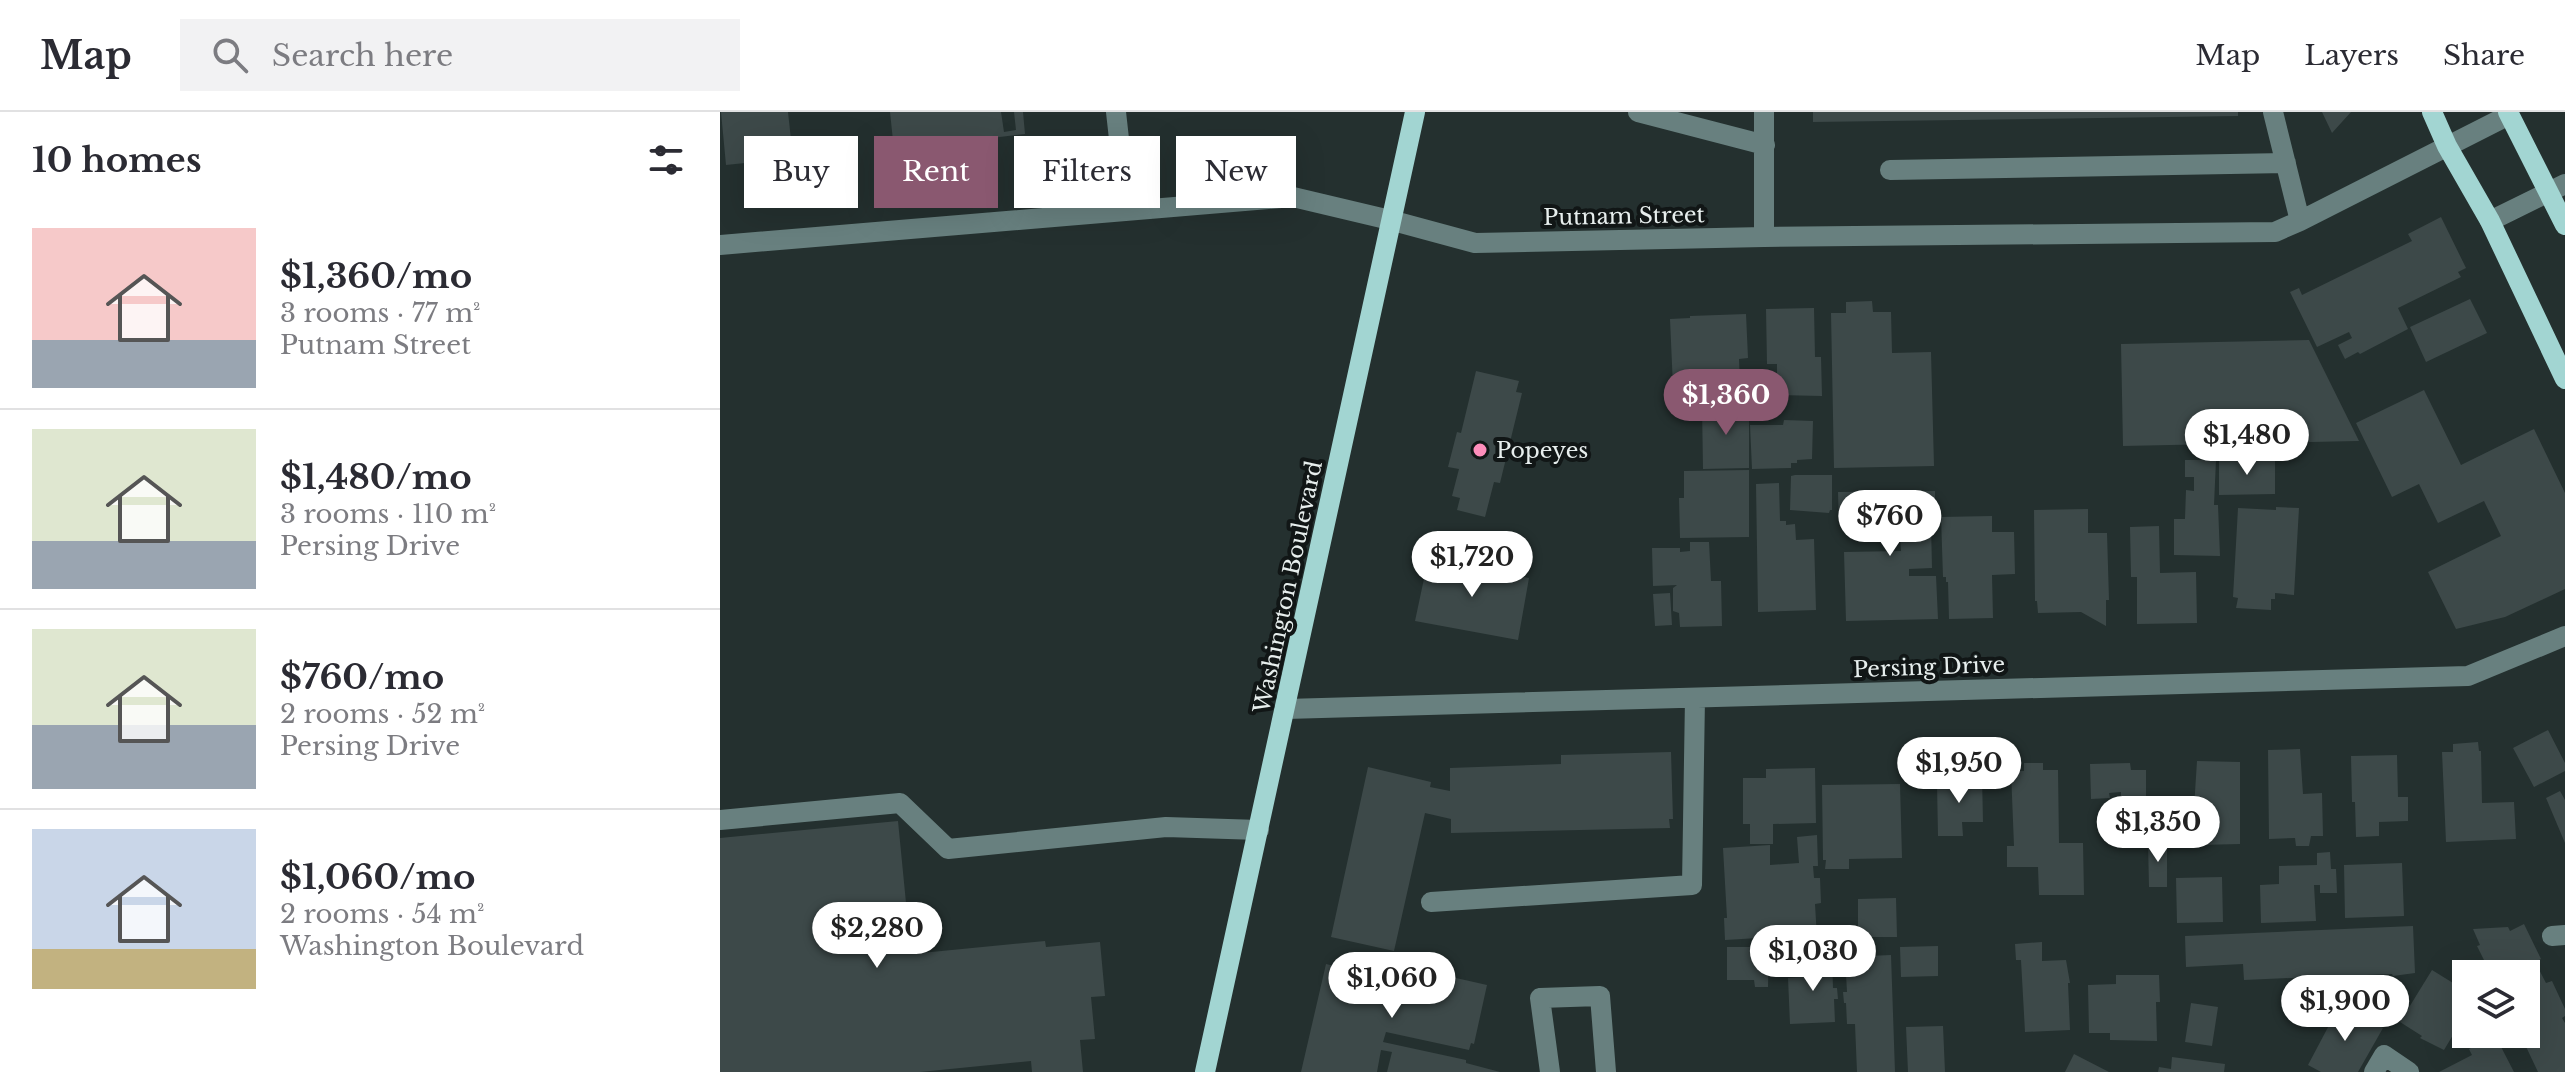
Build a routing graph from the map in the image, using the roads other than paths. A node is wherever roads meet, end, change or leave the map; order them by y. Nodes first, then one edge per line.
1 (1116, 112) edge
2 (1415, 112) edge
3 (1638, 112) edge
4 (1764, 112) edge
5 (2273, 112) edge
6 (2432, 112) edge
7 (2509, 113) edge
8 (1765, 145) junction
9 (2447, 146) junction
10 (2286, 163) junction
11 (1890, 170) dead end
12 (2557, 188) edge
13 (1127, 211) junction
14 (1390, 220) junction
15 (2300, 221) junction
16 (2490, 221) junction
17 (2565, 225) edge
18 (1764, 237) junction
19 (720, 245) edge
20 (2565, 379) edge
21 (2565, 636) edge
22 (1695, 698) junction
23 (1286, 709) junction
24 (720, 820) edge
25 (1259, 830) junction
26 (1431, 902) dead end
27 (1205, 1072) edge
28 (1550, 1072) edge
29 (1606, 1072) edge
30 (2374, 1072) edge
31 (2409, 1072) edge

1 - 13 street
2 - 14 main road, Washington Boulevard
3 - 8 street
4 - 8 street
5 - 10 street
6 - 9 main road
7 - 9 street, Putnam Street
7 - 12 main road
8 - 18 street
9 - 15 street, Putnam Street
9 - 16 main road
10 - 11 street
10 - 15 street
12 - 16 street
12 - 17 main road
13 - 14 street, Putnam Street
13 - 19 street, Putnam Street
14 - 18 street, Putnam Street
14 - 23 main road, Washington Boulevard
15 - 18 street, Putnam Street
16 - 20 main road
21 - 22 street, Persing Drive
22 - 23 street, Persing Drive
22 - 26 street
23 - 25 main road, Washington Boulevard
24 - 25 street
25 - 27 main road, Washington Boulevard
28 - 29 street
30 - 31 street

